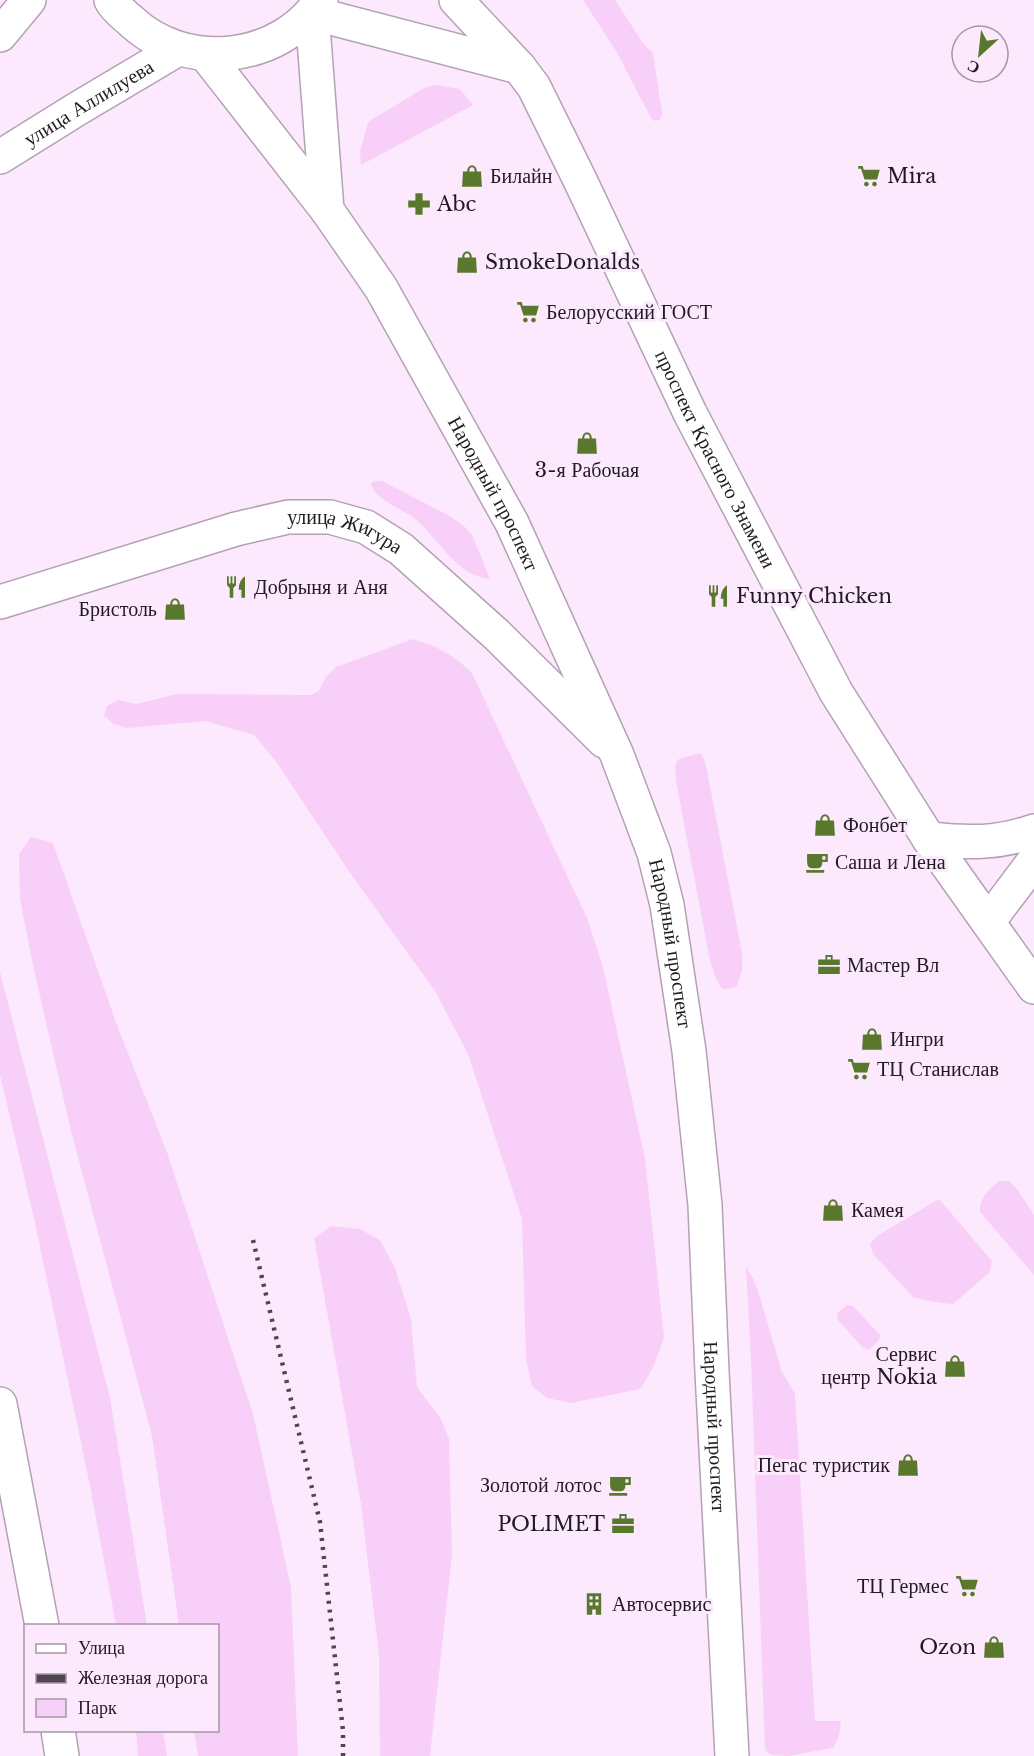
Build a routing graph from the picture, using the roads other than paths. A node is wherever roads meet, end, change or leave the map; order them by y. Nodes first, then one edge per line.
1 (29, 0) edge
2 (111, 0) edge
3 (456, 0) edge
4 (317, 6) edge
5 (0, 35) edge
6 (192, 52) junction
7 (519, 67) junction
8 (0, 157) edge
9 (327, 210) junction
10 (0, 602) edge
11 (618, 755) junction
12 (1034, 831) edge
13 (929, 839) junction
14 (1034, 861) edge
15 (988, 922) junction
16 (1034, 987) edge
17 (0, 1404) edge
18 (42, 1624) edge
19 (58, 1732) edge
20 (62, 1756) edge
21 (732, 1756) edge

1 - 5 main road
2 - 6 main road
3 - 7 main road, проспект Красного Знамени
4 - 6 main road
4 - 7 main road
4 - 9 main road
6 - 8 main road, улица Аллилуева
6 - 9 main road, Народный проспект
7 - 13 main road, проспект Красного Знамени
9 - 11 main road, Народный проспект
10 - 11 main road, улица Жигура
11 - 21 main road, Народный проспект
12 - 13 main road
13 - 15 main road, проспект Красного Знамени
14 - 15 main road
15 - 16 main road, проспект Красного Знамени
17 - 18 main road
19 - 20 main road

